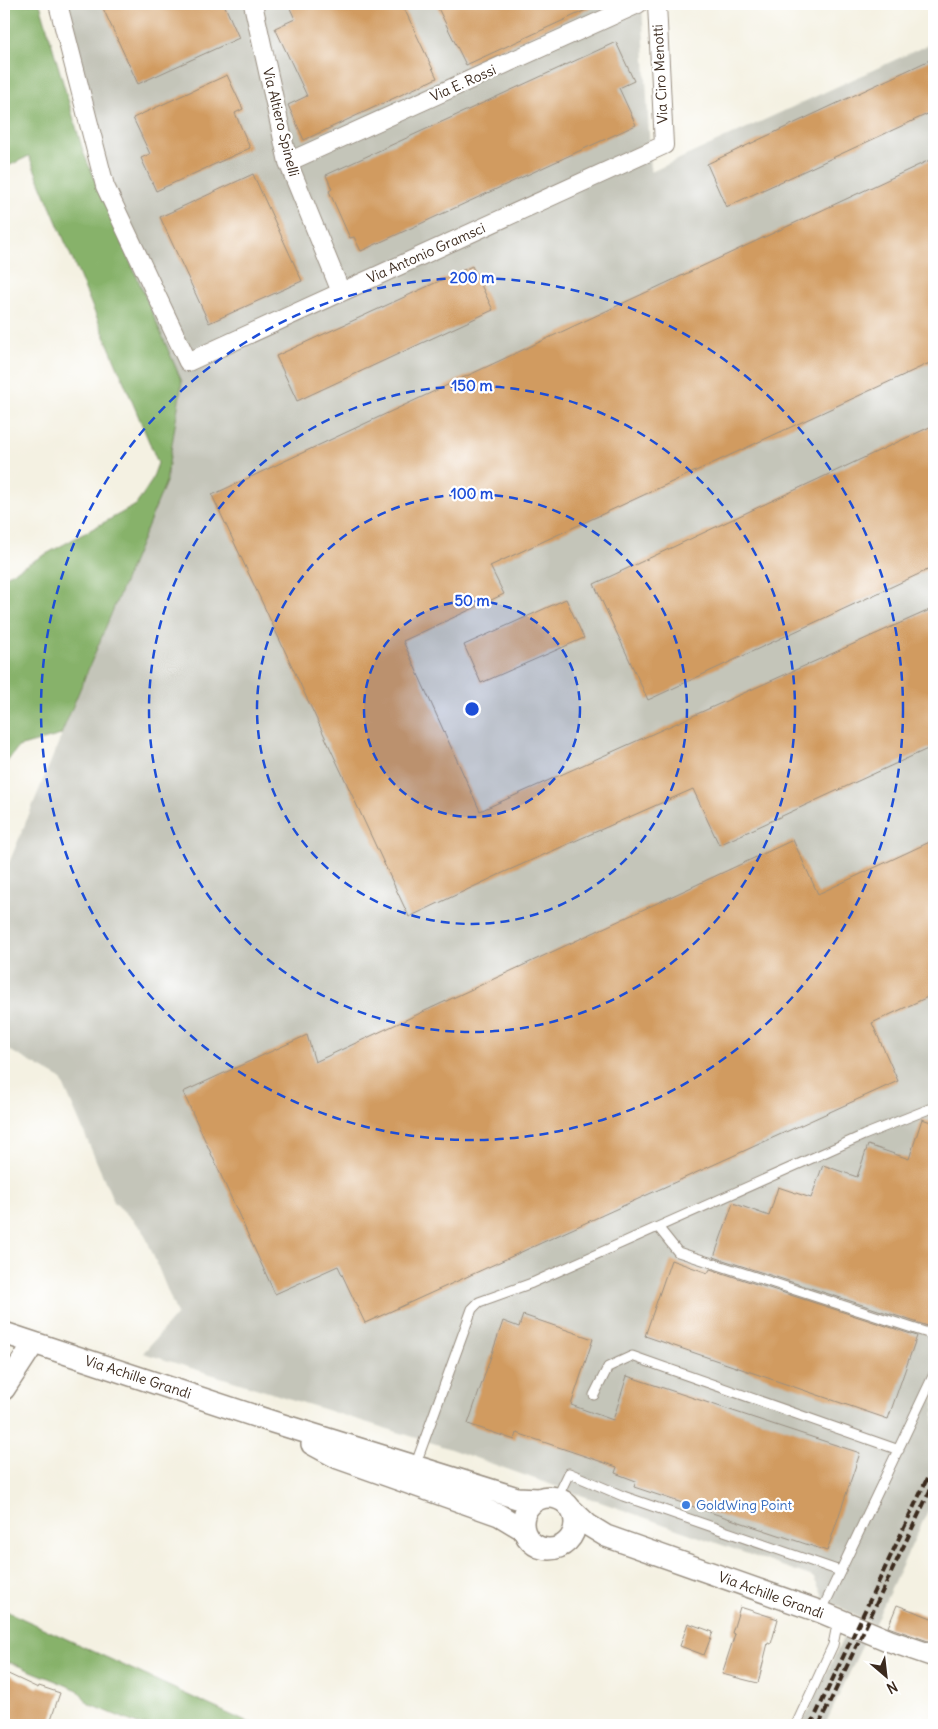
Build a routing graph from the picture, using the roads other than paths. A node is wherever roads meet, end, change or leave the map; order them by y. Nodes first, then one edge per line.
1 (58, 4) edge
2 (253, 4) edge
3 (638, 4) edge
4 (657, 4) edge
5 (664, 145) joint
6 (288, 162) junction
7 (341, 292) junction
8 (934, 1107) edge
9 (658, 1228) junction
10 (4, 1333) edge
11 (934, 1335) edge
12 (34, 1343) junction
13 (934, 1374) edge
14 (4, 1389) edge
15 (594, 1395) dead end
16 (273, 1422) junction
17 (899, 1450) junction
18 (415, 1466) junction
19 (556, 1502) junction
20 (524, 1530) junction
21 (606, 1536) junction
22 (567, 1542) junction
23 (840, 1571) junction
24 (829, 1616) junction
25 (934, 1656) edge
26 (796, 1725) edge

1 - 7 street, Via Antonio Gramsci
2 - 6 street, Via Altiero Spinelli
3 - 6 street, Via E. Rossi
4 - 5 street, Via Ciro Menotti
5 - 7 street, Via Antonio Gramsci
6 - 7 street, Via Altiero Spinelli
8 - 9 lane
9 - 11 lane
9 - 18 lane
10 - 12 street, Via Achille Grandi
12 - 14 street
12 - 16 street, Via Achille Grandi
13 - 17 lane
15 - 17 lane
16 - 18 street, Via Achille Grandi
16 - 20 street, Via Achille Grandi
17 - 23 lane
18 - 19 street, Via Achille Grandi
19 - 20 street
19 - 21 street, Via Achille Grandi
19 - 22 street
19 - 23 lane
20 - 22 street, Via Achille Grandi
21 - 22 street, Via Achille Grandi
21 - 24 street, Via Achille Grandi
23 - 24 lane
24 - 25 street, Via Achille Grandi
24 - 26 lane

